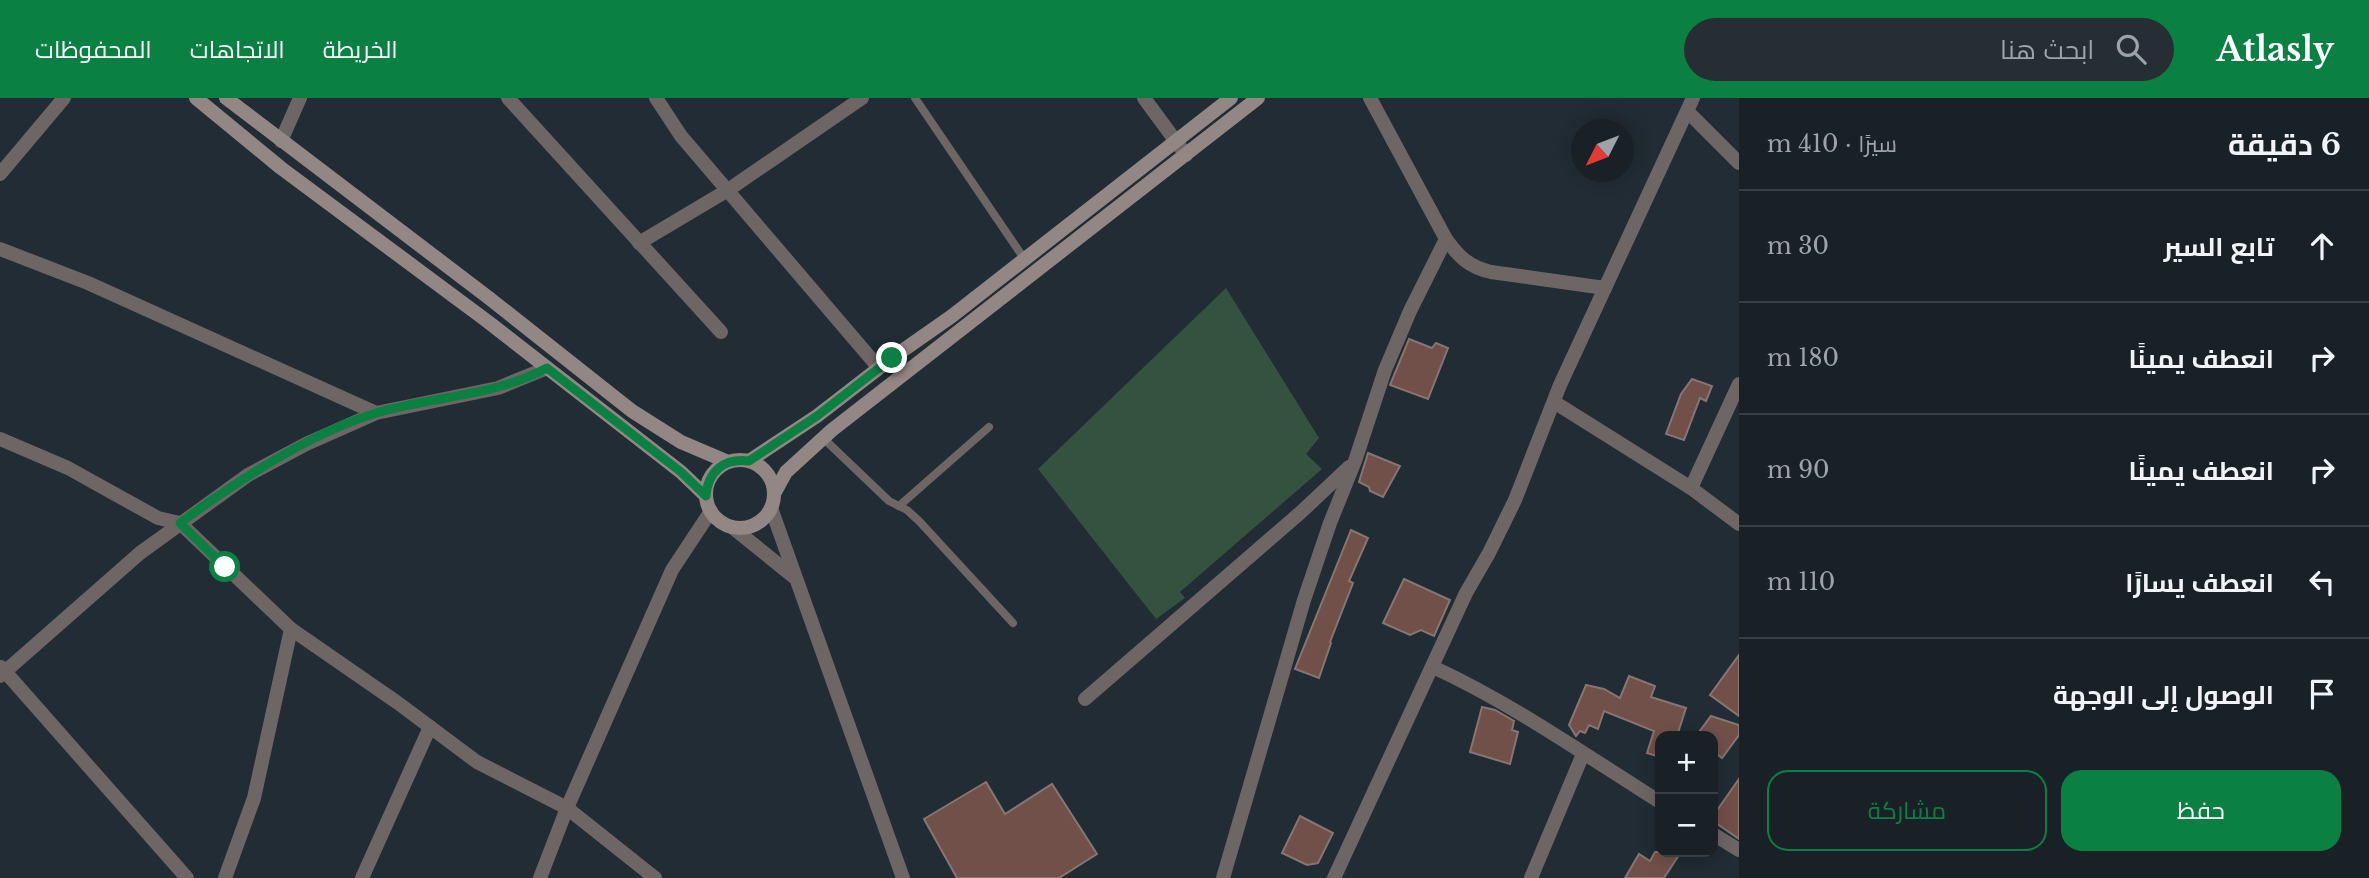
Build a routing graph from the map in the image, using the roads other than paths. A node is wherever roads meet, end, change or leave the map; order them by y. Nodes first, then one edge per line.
1 (64, 98) edge
2 (196, 98) edge
3 (226, 98) edge
4 (300, 98) edge
5 (508, 98) edge
6 (656, 98) edge
7 (862, 98) edge
8 (915, 98) edge
9 (1144, 98) edge
10 (1231, 98) edge
11 (1258, 98) edge
12 (1370, 98) edge
13 (1690, 105) edge
14 (281, 141) junction
15 (1175, 142) junction
16 (1186, 155) junction
17 (1739, 163) edge
18 (0, 174) edge
19 (728, 190) junction
20 (394, 227) junction
21 (1446, 239) junction
22 (383, 243) junction
23 (639, 243) junction
24 (0, 249) edge
25 (1024, 260) junction
26 (1605, 288) junction
27 (721, 332) dead end
28 (547, 368) junction
29 (879, 368) junction
30 (1739, 384) edge
31 (1553, 402) junction
32 (376, 413) junction
33 (989, 427) dead end
34 (823, 438) junction
35 (0, 439) edge
36 (749, 461) junction
37 (1355, 461) junction
38 (728, 462) junction
39 (1691, 488) junction
40 (706, 496) junction
41 (772, 501) junction
42 (899, 506) junction
43 (710, 511) junction
44 (180, 523) junction
45 (1739, 524) edge
46 (733, 527) junction
47 (795, 578) junction
48 (1013, 623) dead end
49 (291, 629) junction
50 (1433, 667) junction
51 (2, 671) edge
52 (1085, 699) dead end
53 (430, 727) junction
54 (1583, 754) junction
55 (1655, 799) edge
56 (567, 808) junction
57 (1718, 837) edge
58 (1739, 850) edge
59 (187, 878) edge
60 (225, 878) edge
61 (362, 878) edge
62 (540, 878) edge
63 (655, 878) edge
64 (903, 878) edge
65 (1223, 878) edge
66 (1334, 878) edge
67 (1531, 878) edge

1 - 18 street
2 - 22 main road
3 - 14 main road
4 - 14 street
5 - 23 street
6 - 19 street
7 - 19 street
8 - 25 lane
9 - 15 street
10 - 15 main road
11 - 16 main road
12 - 21 street
13 - 17 street
13 - 26 street
14 - 20 main road
15 - 16 street
15 - 25 main road
16 - 34 main road
19 - 23 street
19 - 29 street
20 - 22 main road
20 - 38 main road
21 - 26 street
21 - 37 street
22 - 28 main road
23 - 27 street
24 - 32 street
25 - 29 main road
26 - 31 street
28 - 32 street
28 - 40 main road
29 - 36 main road
30 - 39 street
31 - 39 street
31 - 50 street
32 - 44 street
33 - 42 lane
34 - 41 main road
34 - 42 lane
35 - 44 street
36 - 38 main road
36 - 41 main road
37 - 52 street
37 - 65 street
38 - 40 main road
39 - 45 street
40 - 43 main road
41 - 46 main road
41 - 47 street
42 - 48 lane
43 - 46 main road
43 - 56 street
44 - 49 street
44 - 51 street
46 - 47 street
47 - 64 street
49 - 53 street
49 - 60 street
50 - 54 street
50 - 66 street
51 - 59 street
53 - 56 street
53 - 61 street
54 - 55 street
54 - 67 street
56 - 62 street
56 - 63 street
57 - 58 street

